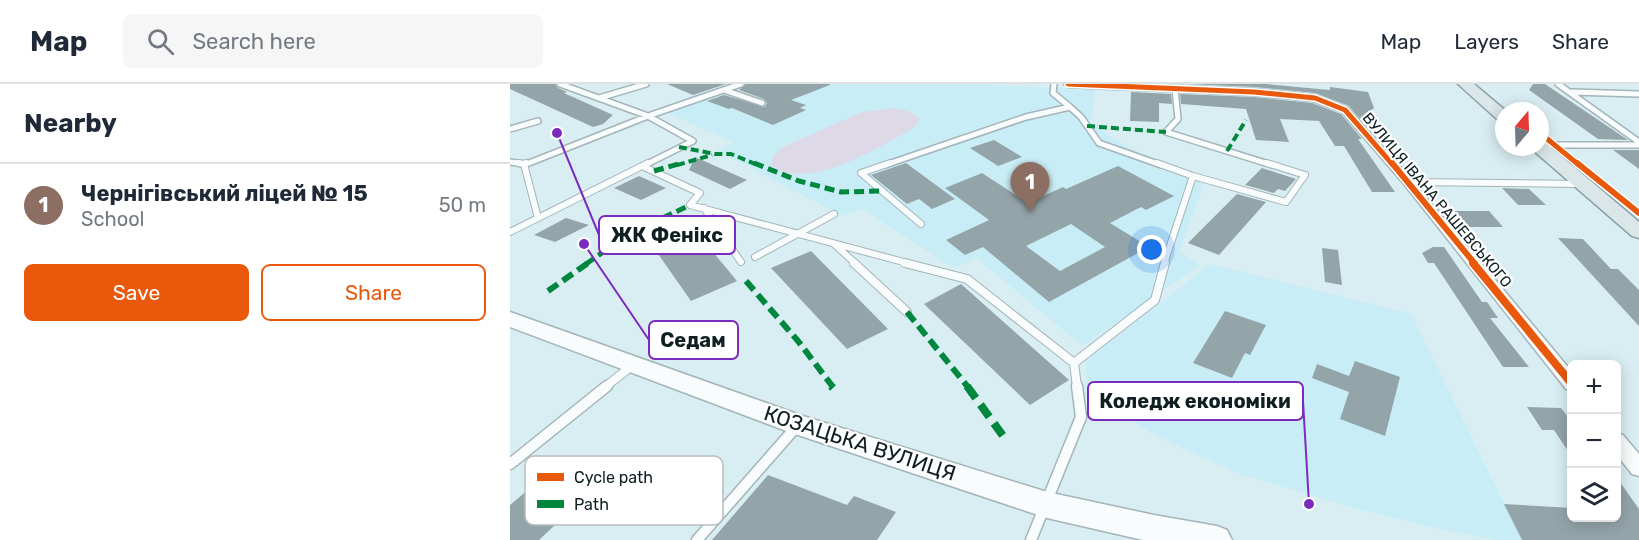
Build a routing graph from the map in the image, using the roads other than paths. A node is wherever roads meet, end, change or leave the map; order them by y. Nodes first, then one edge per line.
1 (560, 84) edge
2 (646, 84) edge
3 (741, 84) edge
4 (1054, 84) edge
5 (1068, 84) edge
6 (1464, 84) edge
7 (1558, 84) edge
8 (1175, 89) junction
9 (724, 90) junction
10 (1571, 92) junction
11 (1639, 95) edge
12 (599, 98) junction
13 (762, 103) dead end
14 (1070, 108) junction
15 (1495, 110) edge
16 (648, 116) junction
17 (538, 121) dead end
18 (510, 129) edge
19 (1639, 143) edge
20 (1549, 146) edge
21 (1549, 154) edge
22 (510, 162) edge
23 (524, 164) junction
24 (642, 166) junction
25 (1193, 176) junction
26 (1408, 183) junction
27 (1584, 184) junction
28 (704, 208) junction
29 (834, 214) dead end
30 (538, 218) junction
31 (921, 224) dead end
32 (510, 232) edge
33 (1639, 232) edge
34 (798, 234) junction
35 (831, 242) junction
36 (755, 257) dead end
37 (741, 262) dead end
38 (907, 312) dead end
39 (510, 319) edge
40 (1074, 363) junction
41 (634, 364) junction
42 (1567, 378) edge
43 (798, 424) junction
44 (1621, 445) edge
45 (510, 464) edge
46 (1639, 468) edge
47 (1047, 505) junction
48 (723, 510) edge
49 (710, 525) edge
50 (697, 540) edge
51 (1031, 540) edge
52 (1217, 540) edge

1 - 12 lane
2 - 12 lane
3 - 9 lane
4 - 14 lane
5 - 8 street, ВУЛИЦЯ ІВАНА РАШЕВСЬКОГО
6 - 15 main road
7 - 10 lane
8 - 25 lane
8 - 26 street, ВУЛИЦЯ ІВАНА РАШЕВСЬКОГО
9 - 13 lane
9 - 16 lane
10 - 11 lane
10 - 19 lane
12 - 16 lane
14 - 25 lane
14 - 31 lane
16 - 23 lane
16 - 24 lane
17 - 18 lane
19 - 20 lane
21 - 27 main road
22 - 23 lane
23 - 30 lane
24 - 28 lane
24 - 30 lane
25 - 40 lane
26 - 27 lane
26 - 42 street, ВУЛИЦЯ ІВАНА РАШЕВСЬКОГО
27 - 33 main road
28 - 34 lane
28 - 37 lane
29 - 34 lane
30 - 32 lane
34 - 35 lane
34 - 36 lane
35 - 38 lane
35 - 40 lane
39 - 41 main road, КОЗАЦЬКА ВУЛИЦЯ
40 - 47 lane
41 - 43 main road, КОЗАЦЬКА ВУЛИЦЯ
41 - 45 lane
43 - 47 main road, КОЗАЦЬКА ВУЛИЦЯ
43 - 48 lane
44 - 46 street
47 - 51 lane
47 - 52 main road, КОЗАЦЬКА ВУЛИЦЯ
49 - 50 lane

